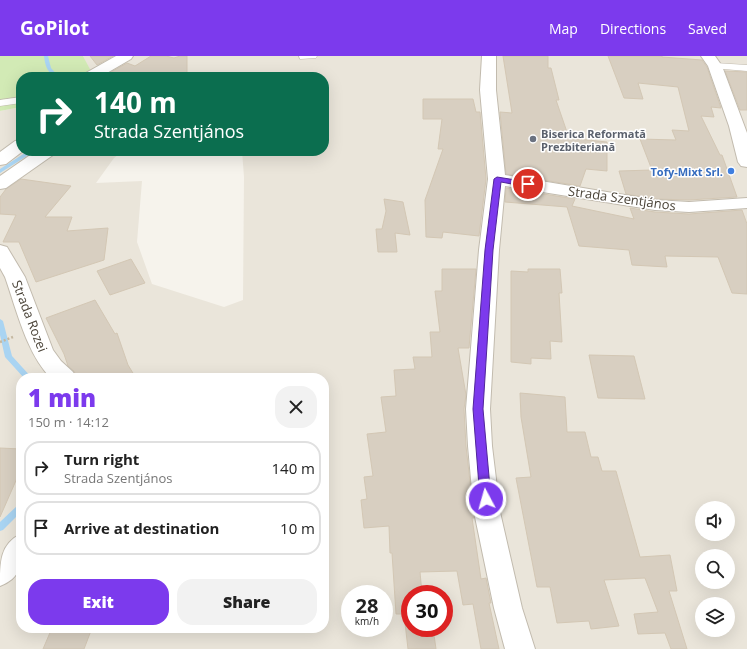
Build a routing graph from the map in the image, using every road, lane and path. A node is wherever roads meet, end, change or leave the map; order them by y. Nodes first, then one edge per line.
1 (126, 56) edge
2 (313, 56) edge
3 (489, 56) edge
4 (302, 57) dead end
5 (712, 61) edge
6 (747, 68) edge
7 (101, 72) edge
8 (16, 101) edge
9 (0, 103) edge
10 (742, 126) edge
11 (16, 149) edge
12 (39, 156) edge
13 (0, 160) edge
14 (747, 162) edge
15 (497, 179) junction
16 (0, 184) edge
17 (747, 203) edge
18 (0, 251) edge
19 (18, 335) dead end
20 (0, 342) edge
21 (60, 373) edge
22 (16, 552) edge
23 (0, 573) edge
24 (520, 649) edge

1 - 7 street
2 - 4 lane
3 - 15 street
5 - 6 lane
5 - 10 street
8 - 9 lane
10 - 14 street
11 - 13 street
12 - 16 street
15 - 17 street, Strada Szentjános
15 - 24 street
18 - 21 street, Strada Rozei
19 - 20 path
22 - 23 street

